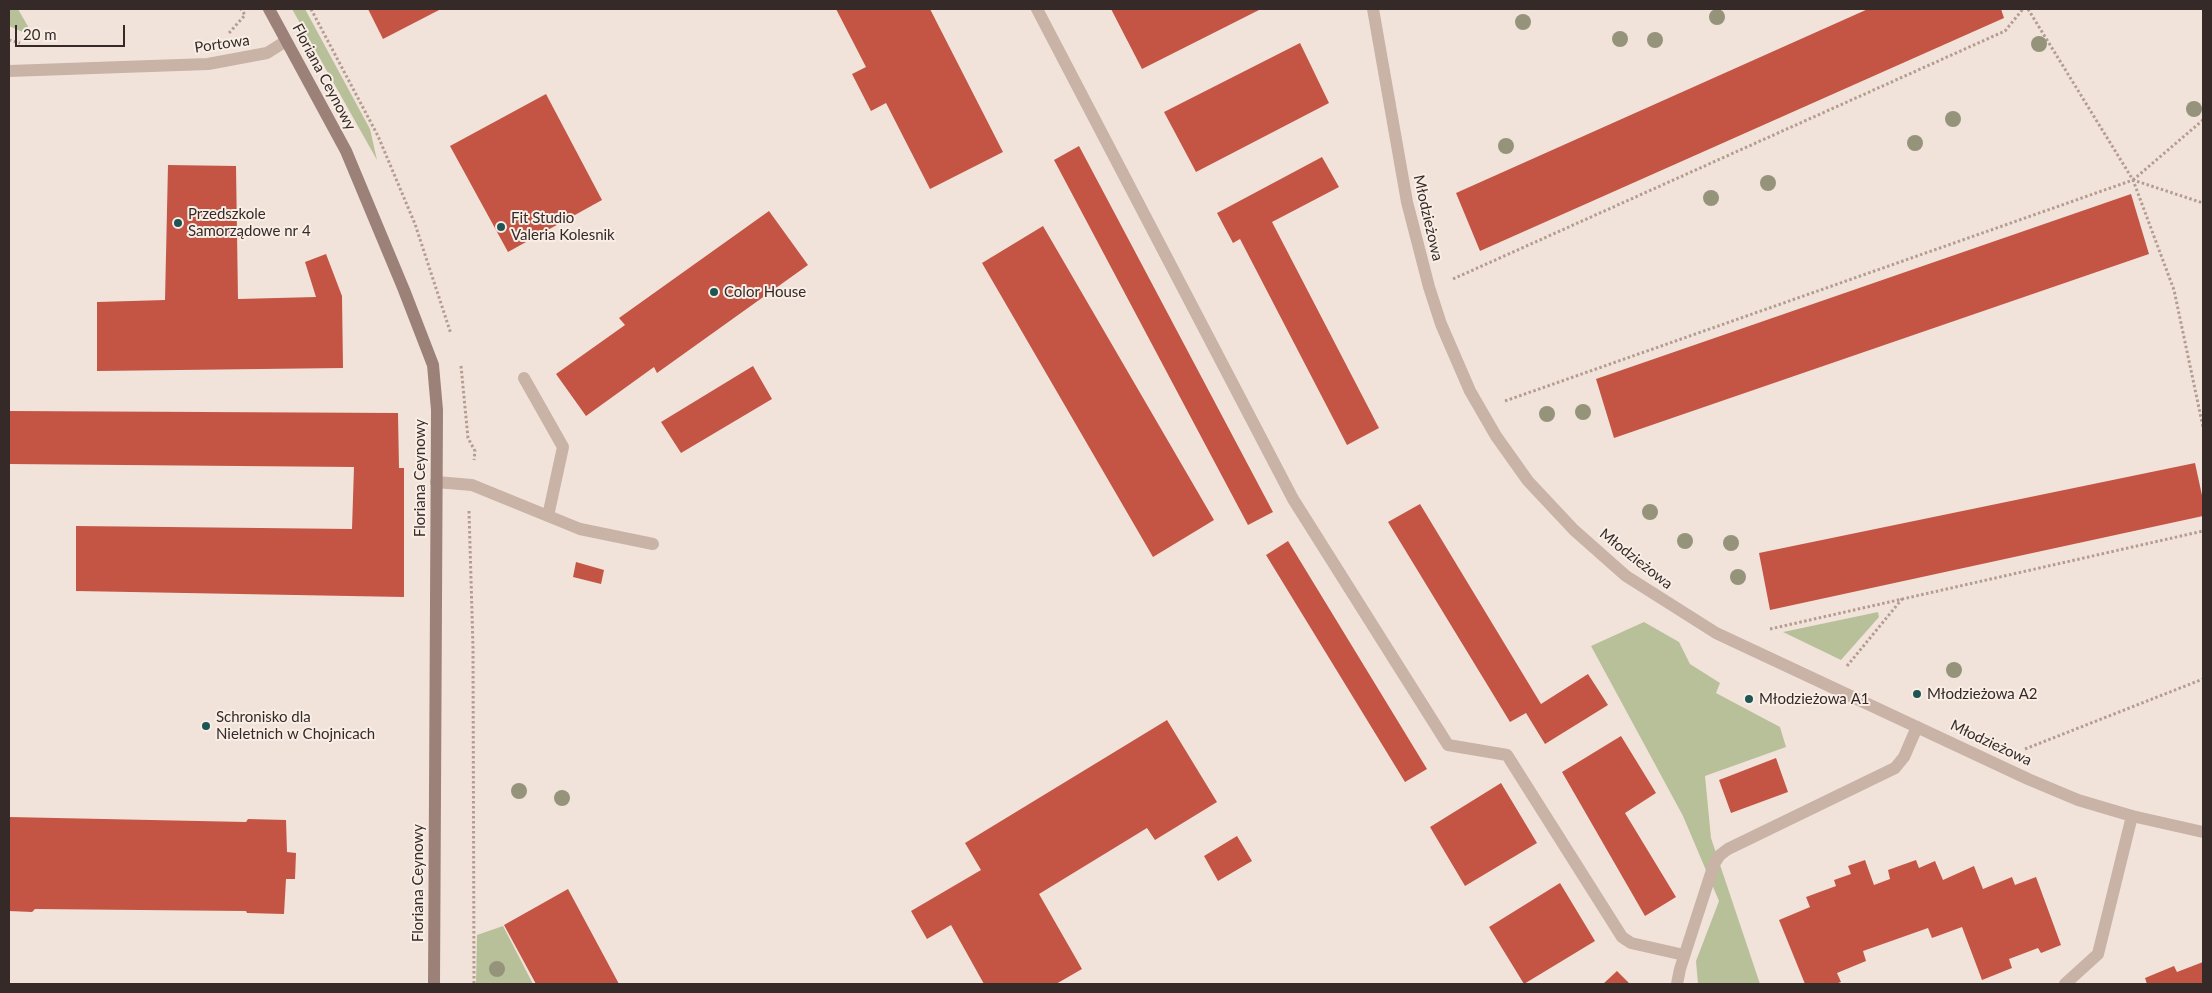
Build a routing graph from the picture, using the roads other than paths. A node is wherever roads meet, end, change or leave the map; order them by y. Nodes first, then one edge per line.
1 (268, 9) edge
2 (1037, 9) edge
3 (1373, 9) edge
4 (286, 41) junction
5 (9, 72) edge
6 (524, 378) dead end
7 (436, 482) junction
8 (548, 516) junction
9 (652, 544) dead end
10 (1917, 727) junction
11 (2132, 816) junction
12 (2203, 832) edge
13 (1684, 955) junction
14 (434, 984) edge
15 (1677, 984) edge
16 (2065, 984) edge

1 - 4 street, Floriana Ceynowy
2 - 13 street
3 - 10 street, Młodzieżowa
4 - 5 street, Portowa
4 - 7 street, Floriana Ceynowy
6 - 8 street
7 - 8 street
7 - 14 street, Floriana Ceynowy
8 - 9 street
10 - 11 street, Młodzieżowa
10 - 13 street
11 - 12 street, Młodzieżowa
11 - 16 street
13 - 15 street

